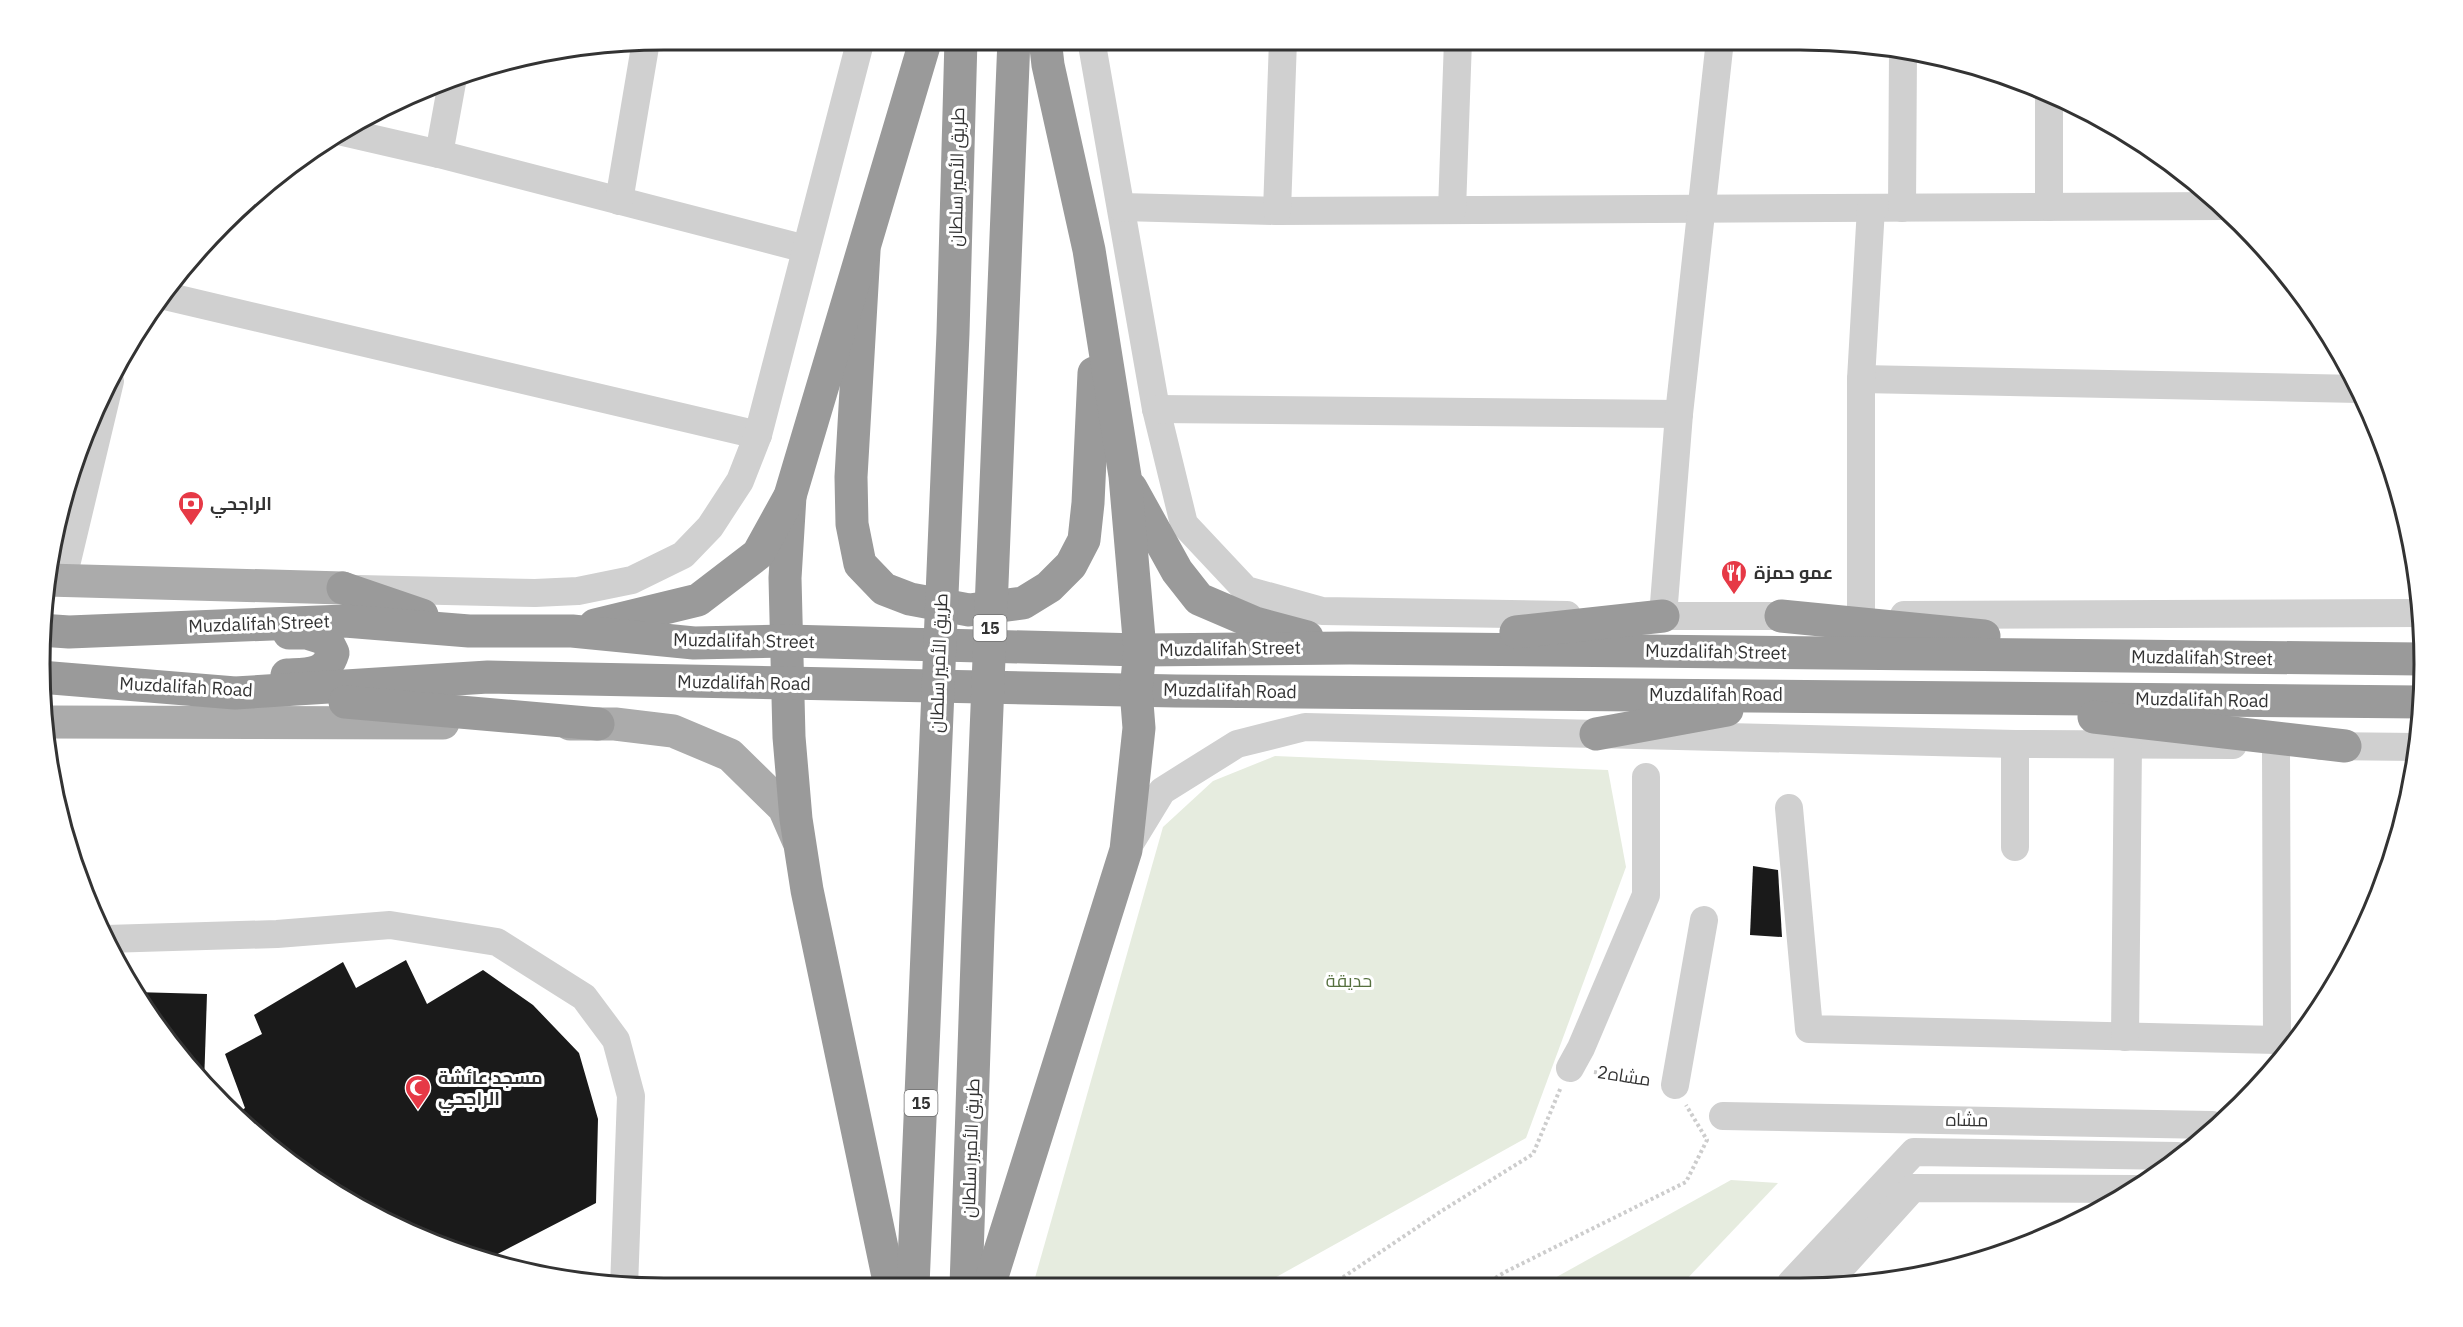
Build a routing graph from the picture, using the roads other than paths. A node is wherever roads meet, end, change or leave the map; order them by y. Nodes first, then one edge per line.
1 (644, 50) edge
2 (858, 50) edge
3 (923, 50) edge
4 (961, 50) edge
5 (1014, 50) edge
6 (1046, 50) edge
7 (1093, 50) edge
8 (1283, 50) edge
9 (1458, 50) edge
10 (1718, 50) edge
11 (1903, 59) edge
12 (451, 88) edge
13 (2049, 103) edge
14 (353, 134) edge
15 (439, 154) junction
16 (619, 201) junction
17 (2209, 206) edge
18 (1121, 207) junction
19 (2049, 207) junction
20 (1701, 208) junction
21 (1871, 208) junction
22 (1902, 208) junction
23 (1452, 210) junction
24 (1277, 211) junction
25 (806, 249) junction
26 (864, 251) junction
27 (171, 297) edge
28 (1097, 298) junction
29 (1861, 379) junction
30 (2348, 389) edge
31 (1156, 409) junction
32 (1679, 414) junction
33 (98, 425) edge
34 (758, 435) junction
35 (1125, 476) junction
36 (790, 496) junction
37 (56, 578) edge
38 (55, 581) edge
39 (343, 588) junction
40 (2411, 613) edge
41 (1663, 616) junction
42 (1781, 616) junction
43 (1861, 616) junction
44 (119, 629) junction
45 (51, 631) edge
46 (469, 631) junction
47 (572, 631) junction
48 (787, 640) junction
49 (754, 641) junction
50 (1349, 648) junction
51 (1140, 650) junction
52 (1176, 650) junction
53 (2213, 658) junction
54 (2414, 659) edge
55 (50, 678) edge
56 (114, 683) junction
57 (750, 684) junction
58 (788, 684) junction
59 (1136, 690) junction
60 (1176, 691) junction
61 (235, 693) junction
62 (1803, 696) junction
63 (1857, 697) junction
64 (2412, 702) edge
65 (53, 722) edge
66 (598, 724) junction
67 (1596, 734) junction
68 (2015, 744) junction
69 (2128, 745) junction
70 (2276, 746) junction
71 (2345, 746) junction
72 (2408, 747) edge
73 (1646, 777) dead end
74 (1789, 808) dead end
75 (801, 847) junction
76 (2015, 847) dead end
77 (1126, 850) junction
78 (1704, 920) dead end
79 (115, 939) edge
80 (2125, 1037) junction
81 (1570, 1068) road end
82 (1675, 1084) road end
83 (1723, 1116) dead end
84 (2204, 1125) edge
85 (2166, 1156) edge
86 (2116, 1189) edge
87 (1854, 1254) junction
88 (1853, 1275) edge
89 (624, 1276) edge
90 (1833, 1276) edge
91 (888, 1278) edge
92 (913, 1278) edge
93 (966, 1278) edge
94 (992, 1278) edge
95 (1796, 1278) edge

1 - 16 street
2 - 25 street
3 - 26 highway
4 - 92 highway, طريق الأمير سلطان / 15
5 - 93 highway, طريق الأمير سلطان / 15
6 - 28 highway
7 - 18 street
8 - 24 street
9 - 23 street
10 - 20 street
11 - 22 street
12 - 15 street
13 - 19 street
14 - 15 street
15 - 16 street
16 - 25 street
17 - 19 street
18 - 24 street
18 - 31 street
19 - 22 street
20 - 21 street
20 - 23 street
20 - 32 street
21 - 22 street
21 - 29 street
23 - 24 street
25 - 34 street
26 - 28 highway
26 - 36 highway
27 - 34 street
28 - 35 highway
29 - 30 street
29 - 43 street
31 - 32 street
31 - 41 street
32 - 41 street
33 - 37 street
34 - 39 street
35 - 50 highway
35 - 51 highway
36 - 47 highway
36 - 48 highway
38 - 39 main road
39 - 46 highway
40 - 43 street
41 - 42 street
41 - 50 highway
42 - 43 street
42 - 53 highway
44 - 45 highway, Muzdalifah Street
44 - 46 highway, Muzdalifah Street
44 - 56 highway
46 - 47 highway, Muzdalifah Street
47 - 49 highway, Muzdalifah Street
48 - 49 highway, Muzdalifah Street
48 - 51 highway, Muzdalifah Street
48 - 58 highway
49 - 57 highway
50 - 52 highway, Muzdalifah Street
50 - 53 highway, Muzdalifah Street
51 - 52 highway, Muzdalifah Street
51 - 59 highway
52 - 60 highway
53 - 54 highway, Muzdalifah Street
55 - 56 highway, Muzdalifah Road
56 - 61 highway, Muzdalifah Road
57 - 58 highway, Muzdalifah Road
57 - 61 highway, Muzdalifah Road
58 - 59 highway, Muzdalifah Road
58 - 75 highway
59 - 60 highway, Muzdalifah Road
59 - 77 highway
60 - 62 highway, Muzdalifah Road
61 - 66 highway
62 - 63 highway, Muzdalifah Road
62 - 67 highway
63 - 64 highway, Muzdalifah Road
63 - 71 highway
65 - 66 main road
66 - 75 main road
67 - 68 street
67 - 77 street
68 - 69 street
68 - 76 street
69 - 70 street
69 - 80 street
70 - 71 street
70 - 80 street
71 - 72 street
73 - 81 street
74 - 80 street
75 - 91 highway
77 - 94 highway
78 - 82 street
79 - 89 street
83 - 84 street, مشاه
85 - 95 street
86 - 87 street
87 - 88 street
87 - 90 street

